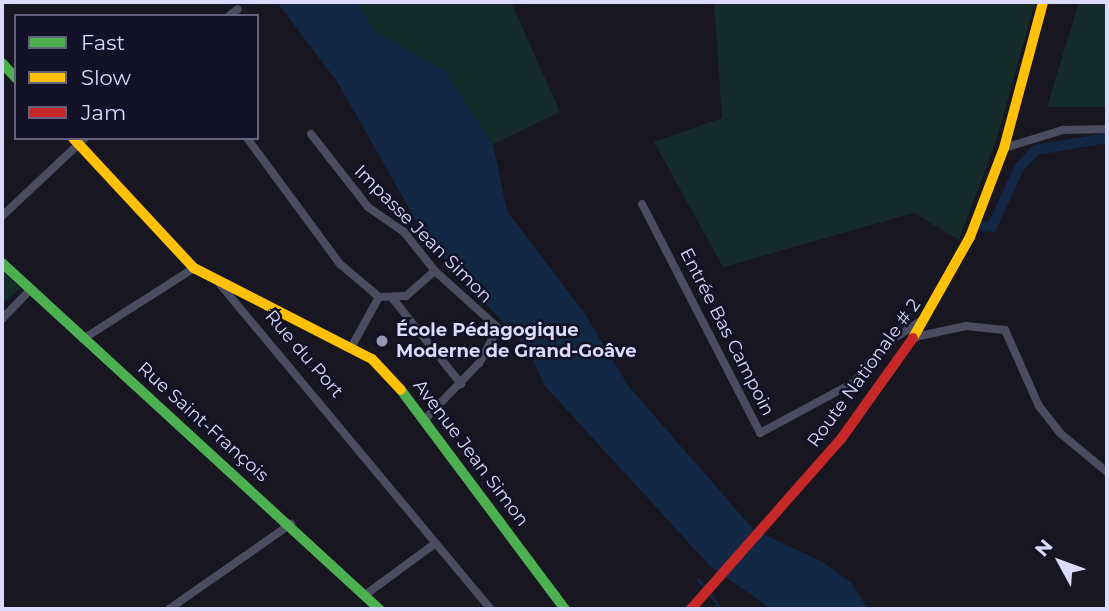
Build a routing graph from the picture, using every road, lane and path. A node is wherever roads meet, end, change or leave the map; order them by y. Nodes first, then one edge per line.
1 (1043, 2) edge
2 (238, 9) dead end
3 (232, 14) edge
4 (2, 63) edge
5 (14, 76) edge
6 (1107, 129) edge
7 (311, 134) dead end
8 (79, 140) edge
9 (248, 140) edge
10 (1004, 148) junction
11 (642, 204) dead end
12 (2, 216) edge
13 (2, 263) edge
14 (194, 268) junction
15 (435, 271) junction
16 (219, 283) junction
17 (30, 290) junction
18 (379, 297) junction
19 (393, 299) junction
20 (930, 314) junction
21 (2, 319) edge
22 (915, 337) junction
23 (83, 339) junction
24 (353, 344) junction
25 (461, 384) junction
26 (426, 418) junction
27 (1107, 472) edge
28 (291, 524) junction
29 (433, 545) junction
30 (365, 595) junction
31 (169, 609) edge
32 (379, 609) edge
33 (491, 609) edge
34 (565, 609) edge
35 (691, 609) edge

1 - 10 street, Route Nationale # 2
2 - 3 street
4 - 5 street
6 - 10 street
7 - 15 street, Impasse Jean Simon
8 - 12 street
8 - 14 street, Rue du Port
9 - 18 street
10 - 20 street, Route Nationale # 2
11 - 20 street, Entrée Bas Campoin
13 - 17 street, Rue Saint-François
14 - 16 street, Rue du Port
14 - 23 street
15 - 19 street
15 - 25 street, Impasse Jean Simon
16 - 24 street, Avenue Jean Simon
16 - 29 street, Rue du Port
17 - 21 street
17 - 23 street, Rue Saint-François
18 - 19 street
18 - 24 street
19 - 25 street
20 - 22 street, Route Nationale # 2
22 - 27 street
22 - 35 street, Route Nationale # 2
23 - 28 street, Rue Saint-François
24 - 26 street, Avenue Jean Simon
25 - 26 street, Impasse Jean Simon
26 - 34 street, Avenue Jean Simon
28 - 30 street, Rue Saint-François
28 - 31 street
29 - 30 street
29 - 33 street, Rue du Port
30 - 32 street, Rue Saint-François

